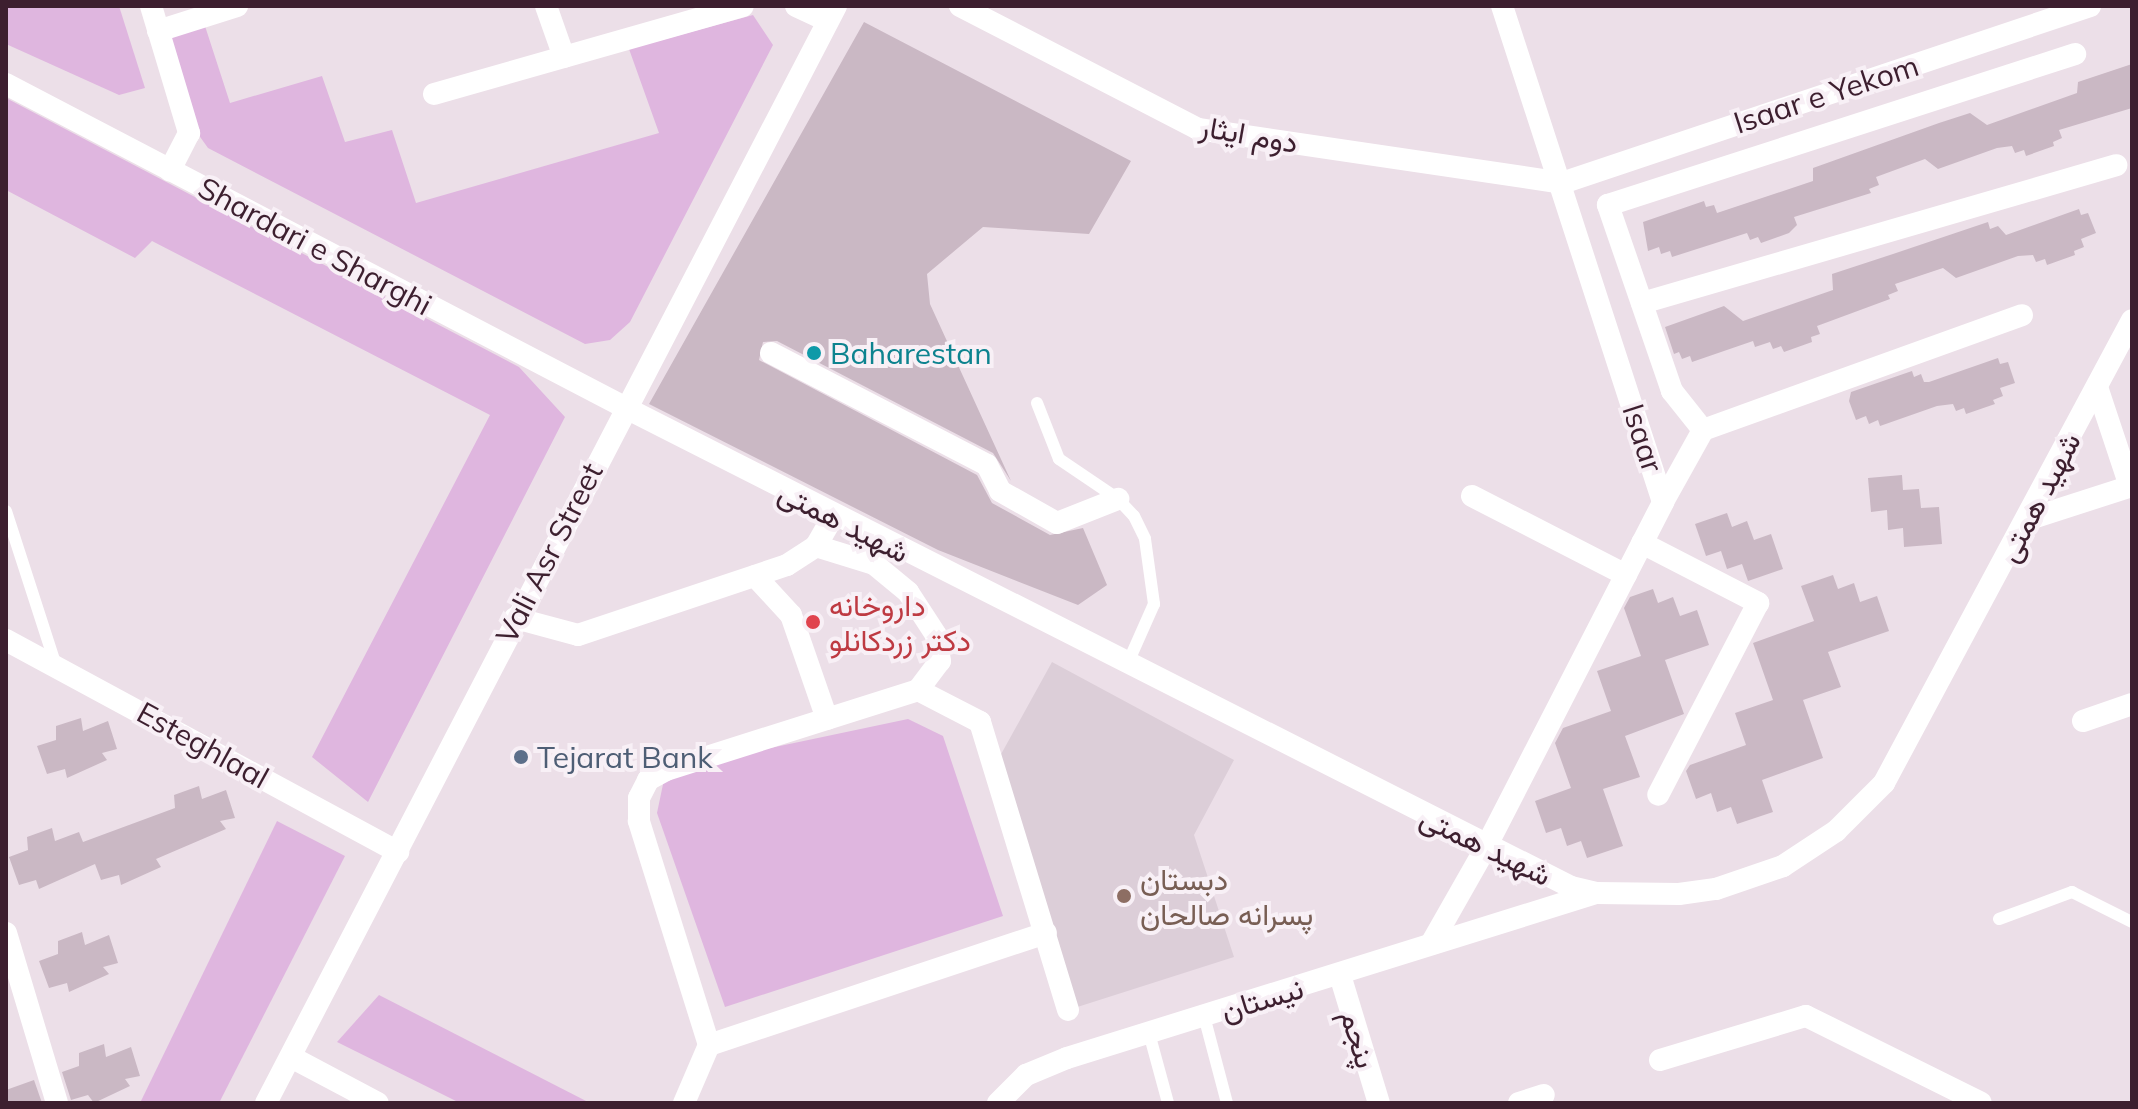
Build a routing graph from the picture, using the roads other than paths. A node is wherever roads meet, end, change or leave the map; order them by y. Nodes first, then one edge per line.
1 (151, 6) edge
2 (237, 6) edge
3 (546, 6) edge
4 (743, 6) edge
5 (796, 6) edge
6 (960, 6) edge
7 (1502, 6) edge
8 (2090, 6) edge
9 (832, 14) edge
10 (158, 31) junction
11 (2075, 54) dead end
12 (564, 57) junction
13 (6, 84) edge
14 (434, 94) dead end
15 (2116, 165) dead end
16 (170, 170) junction
17 (1562, 183) junction
18 (1642, 303) junction
19 (2022, 315) dead end
20 (2132, 320) edge
21 (771, 353) dead end
22 (2097, 387) junction
23 (1037, 403) dead end
24 (624, 407) junction
25 (1703, 430) junction
26 (2131, 486) edge
27 (1472, 496) dead end
28 (1118, 499) junction
29 (1663, 502) junction
30 (6, 511) edge
31 (833, 517) junction
32 (2026, 520) junction
33 (1642, 543) junction
34 (816, 546) junction
35 (1626, 575) junction
36 (755, 576) junction
37 (515, 618) junction
38 (6, 640) edge
39 (55, 663) junction
40 (1127, 666) junction
41 (918, 690) junction
42 (2132, 704) edge
43 (827, 719) junction
44 (2083, 721) dead end
45 (1658, 795) dead end
46 (1486, 847) junction
47 (398, 852) junction
48 (1596, 893) junction
49 (1999, 919) dead end
50 (2132, 922) edge
51 (6, 933) edge
52 (1046, 933) junction
53 (1431, 944) junction
54 (1340, 975) junction
55 (1068, 1010) dead end
56 (1204, 1016) junction
57 (1149, 1033) junction
58 (709, 1045) junction
59 (291, 1057) junction
60 (1660, 1060) dead end
61 (1544, 1095) dead end
62 (57, 1103) edge
63 (266, 1103) edge
64 (378, 1103) edge
65 (684, 1103) edge
66 (998, 1103) edge
67 (1168, 1103) edge
68 (1227, 1103) edge
69 (1379, 1103) edge
70 (1519, 1103) edge
71 (1981, 1103) edge

1 - 10 street
2 - 10 street
3 - 12 street
4 - 12 street
5 - 9 street
6 - 17 street, دوم ایثار
7 - 17 street, Isaar
8 - 17 street, Isaar e Yekom
9 - 24 street, Vali Asr Street
10 - 16 street
11 - 18 street
12 - 14 street
13 - 16 street, Shardari e Sharghi
15 - 18 street
16 - 24 street, Shardari e Sharghi
17 - 29 street, Isaar
18 - 25 street
19 - 25 street
20 - 22 street, شهید همتی
21 - 28 street
22 - 26 street
22 - 32 street, شهید همتی
23 - 28 lane
24 - 31 street, شهید همتی
24 - 37 street, Vali Asr Street
25 - 29 street
26 - 32 street
27 - 35 street
28 - 40 lane
29 - 33 street, Isaar
30 - 39 lane
31 - 34 street
31 - 40 street, شهید همتی
32 - 48 street, شهید همتی
33 - 35 street, Isaar
33 - 45 street
34 - 36 street
34 - 41 street
35 - 46 street, Isaar
36 - 37 street
36 - 43 street
37 - 47 street, Vali Asr Street
38 - 39 street, Esteghlaal
39 - 47 street, Esteghlaal
40 - 46 street, شهید همتی
41 - 43 street
41 - 52 street
42 - 44 street
43 - 58 street
46 - 48 street, شهید همتی
46 - 53 street
47 - 59 street, Vali Asr Street
48 - 53 street, نيستان
49 - 50 lane
51 - 62 street
52 - 55 street
52 - 58 street
53 - 54 street, نيستان
54 - 56 street, نيستان
54 - 69 street, پنجم
56 - 57 street, نيستان
56 - 68 lane
57 - 66 street, نيستان
57 - 67 lane
58 - 65 street
59 - 63 street, Vali Asr Street
59 - 64 street
60 - 71 street
61 - 70 street

